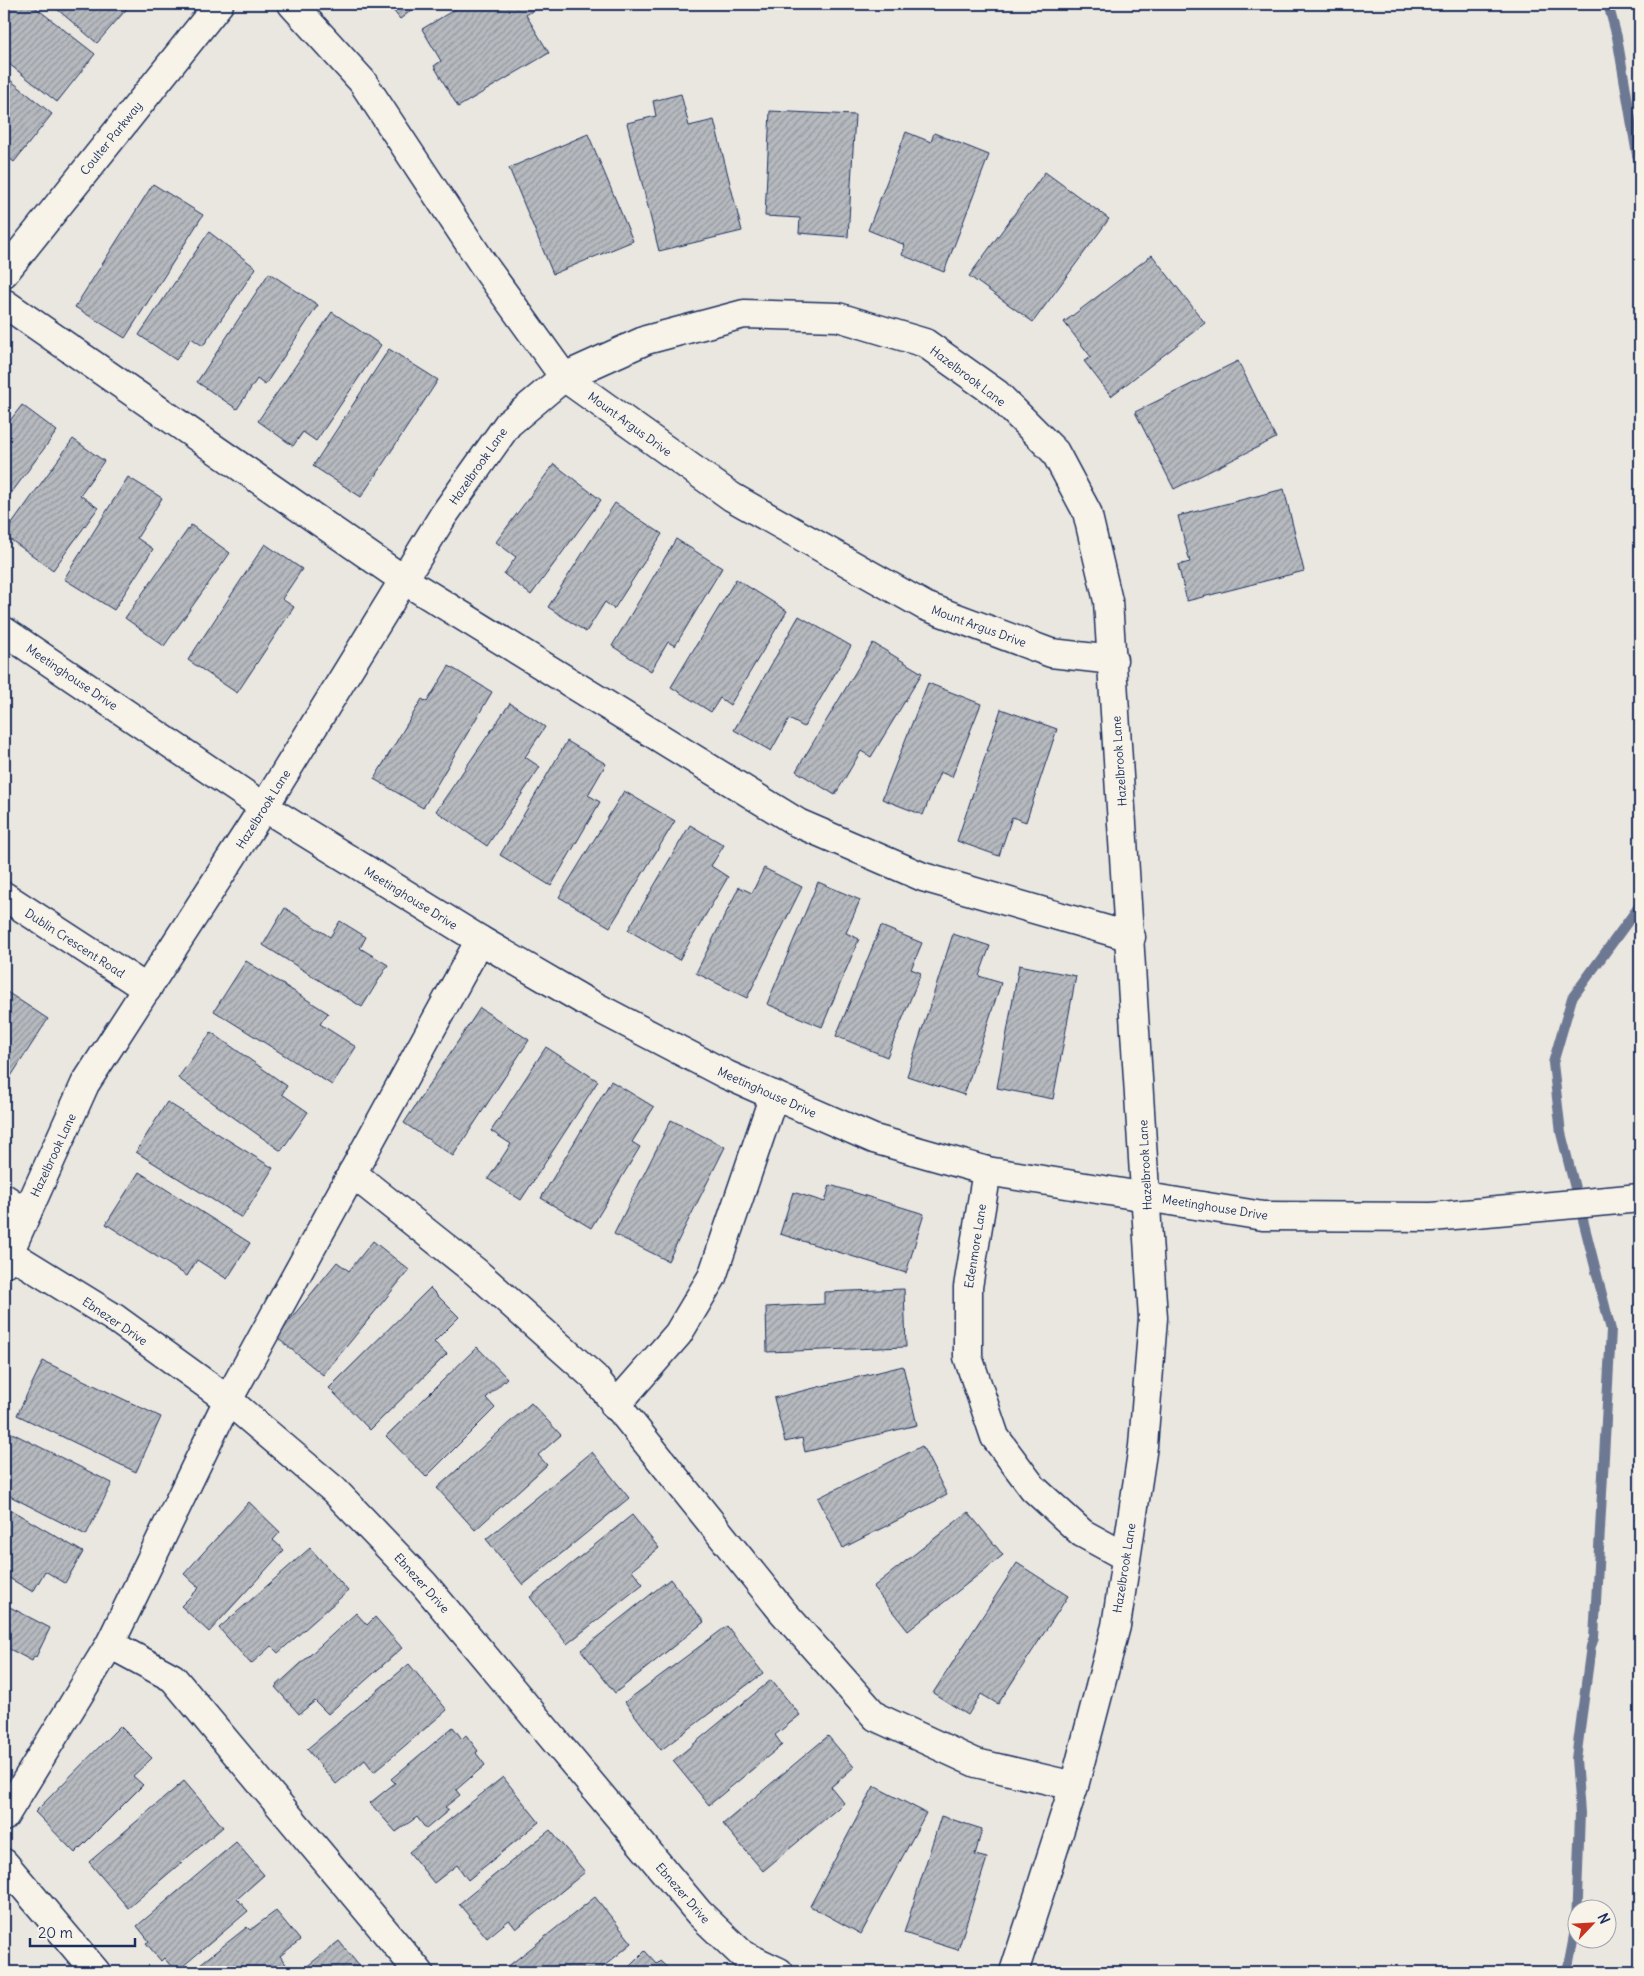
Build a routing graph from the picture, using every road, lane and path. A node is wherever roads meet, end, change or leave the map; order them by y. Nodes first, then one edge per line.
1 (219, 4) edge
2 (292, 4) edge
3 (4, 273) edge
4 (4, 303) edge
5 (564, 377) junction
6 (404, 580) junction
7 (4, 631) edge
8 (1113, 660) junction
9 (264, 807) junction
10 (4, 896) edge
11 (1131, 937) junction
12 (480, 940) junction
13 (147, 990) junction
14 (774, 1095) junction
15 (987, 1170) junction
16 (352, 1173) junction
17 (1147, 1196) junction
18 (4, 1198) edge
19 (1639, 1198) edge
20 (27, 1213) junction
21 (6, 1258) edge
22 (228, 1400) junction
23 (615, 1406) junction
24 (1126, 1557) junction
25 (110, 1644) junction
26 (1074, 1786) junction
27 (4, 1817) edge
28 (4, 1863) edge
29 (737, 1963) edge
30 (96, 1972) edge
31 (419, 1972) edge
32 (779, 1972) edge
33 (1014, 1972) edge

1 - 3 street, Coulter Parkway
2 - 5 street, Mount Argus Drive
4 - 6 street
5 - 6 street, Hazelbrook Lane
5 - 8 street, Mount Argus Drive
5 - 8 street, Hazelbrook Lane
6 - 9 street, Hazelbrook Lane
6 - 11 street
7 - 9 street, Meetinghouse Drive
8 - 11 street, Hazelbrook Lane
9 - 12 street, Meetinghouse Drive
9 - 13 street, Hazelbrook Lane
10 - 13 street, Dublin Crescent Road
11 - 17 street, Hazelbrook Lane
12 - 14 street, Meetinghouse Drive
12 - 16 street
13 - 20 street, Hazelbrook Lane
14 - 15 street, Meetinghouse Drive
14 - 23 street
15 - 17 street, Meetinghouse Drive
15 - 24 street, Edenmore Lane
16 - 22 street
16 - 23 street
17 - 19 street, Meetinghouse Drive
17 - 24 street, Hazelbrook Lane
18 - 20 street
20 - 21 street, Hazelbrook Lane
21 - 22 street, Ebnezer Drive
22 - 25 street
22 - 29 street, Ebnezer Drive
23 - 26 street
24 - 26 street, Hazelbrook Lane
25 - 27 street
25 - 31 street
26 - 33 street, Hazelbrook Lane
28 - 30 street
29 - 32 street, Ebnezer Drive

